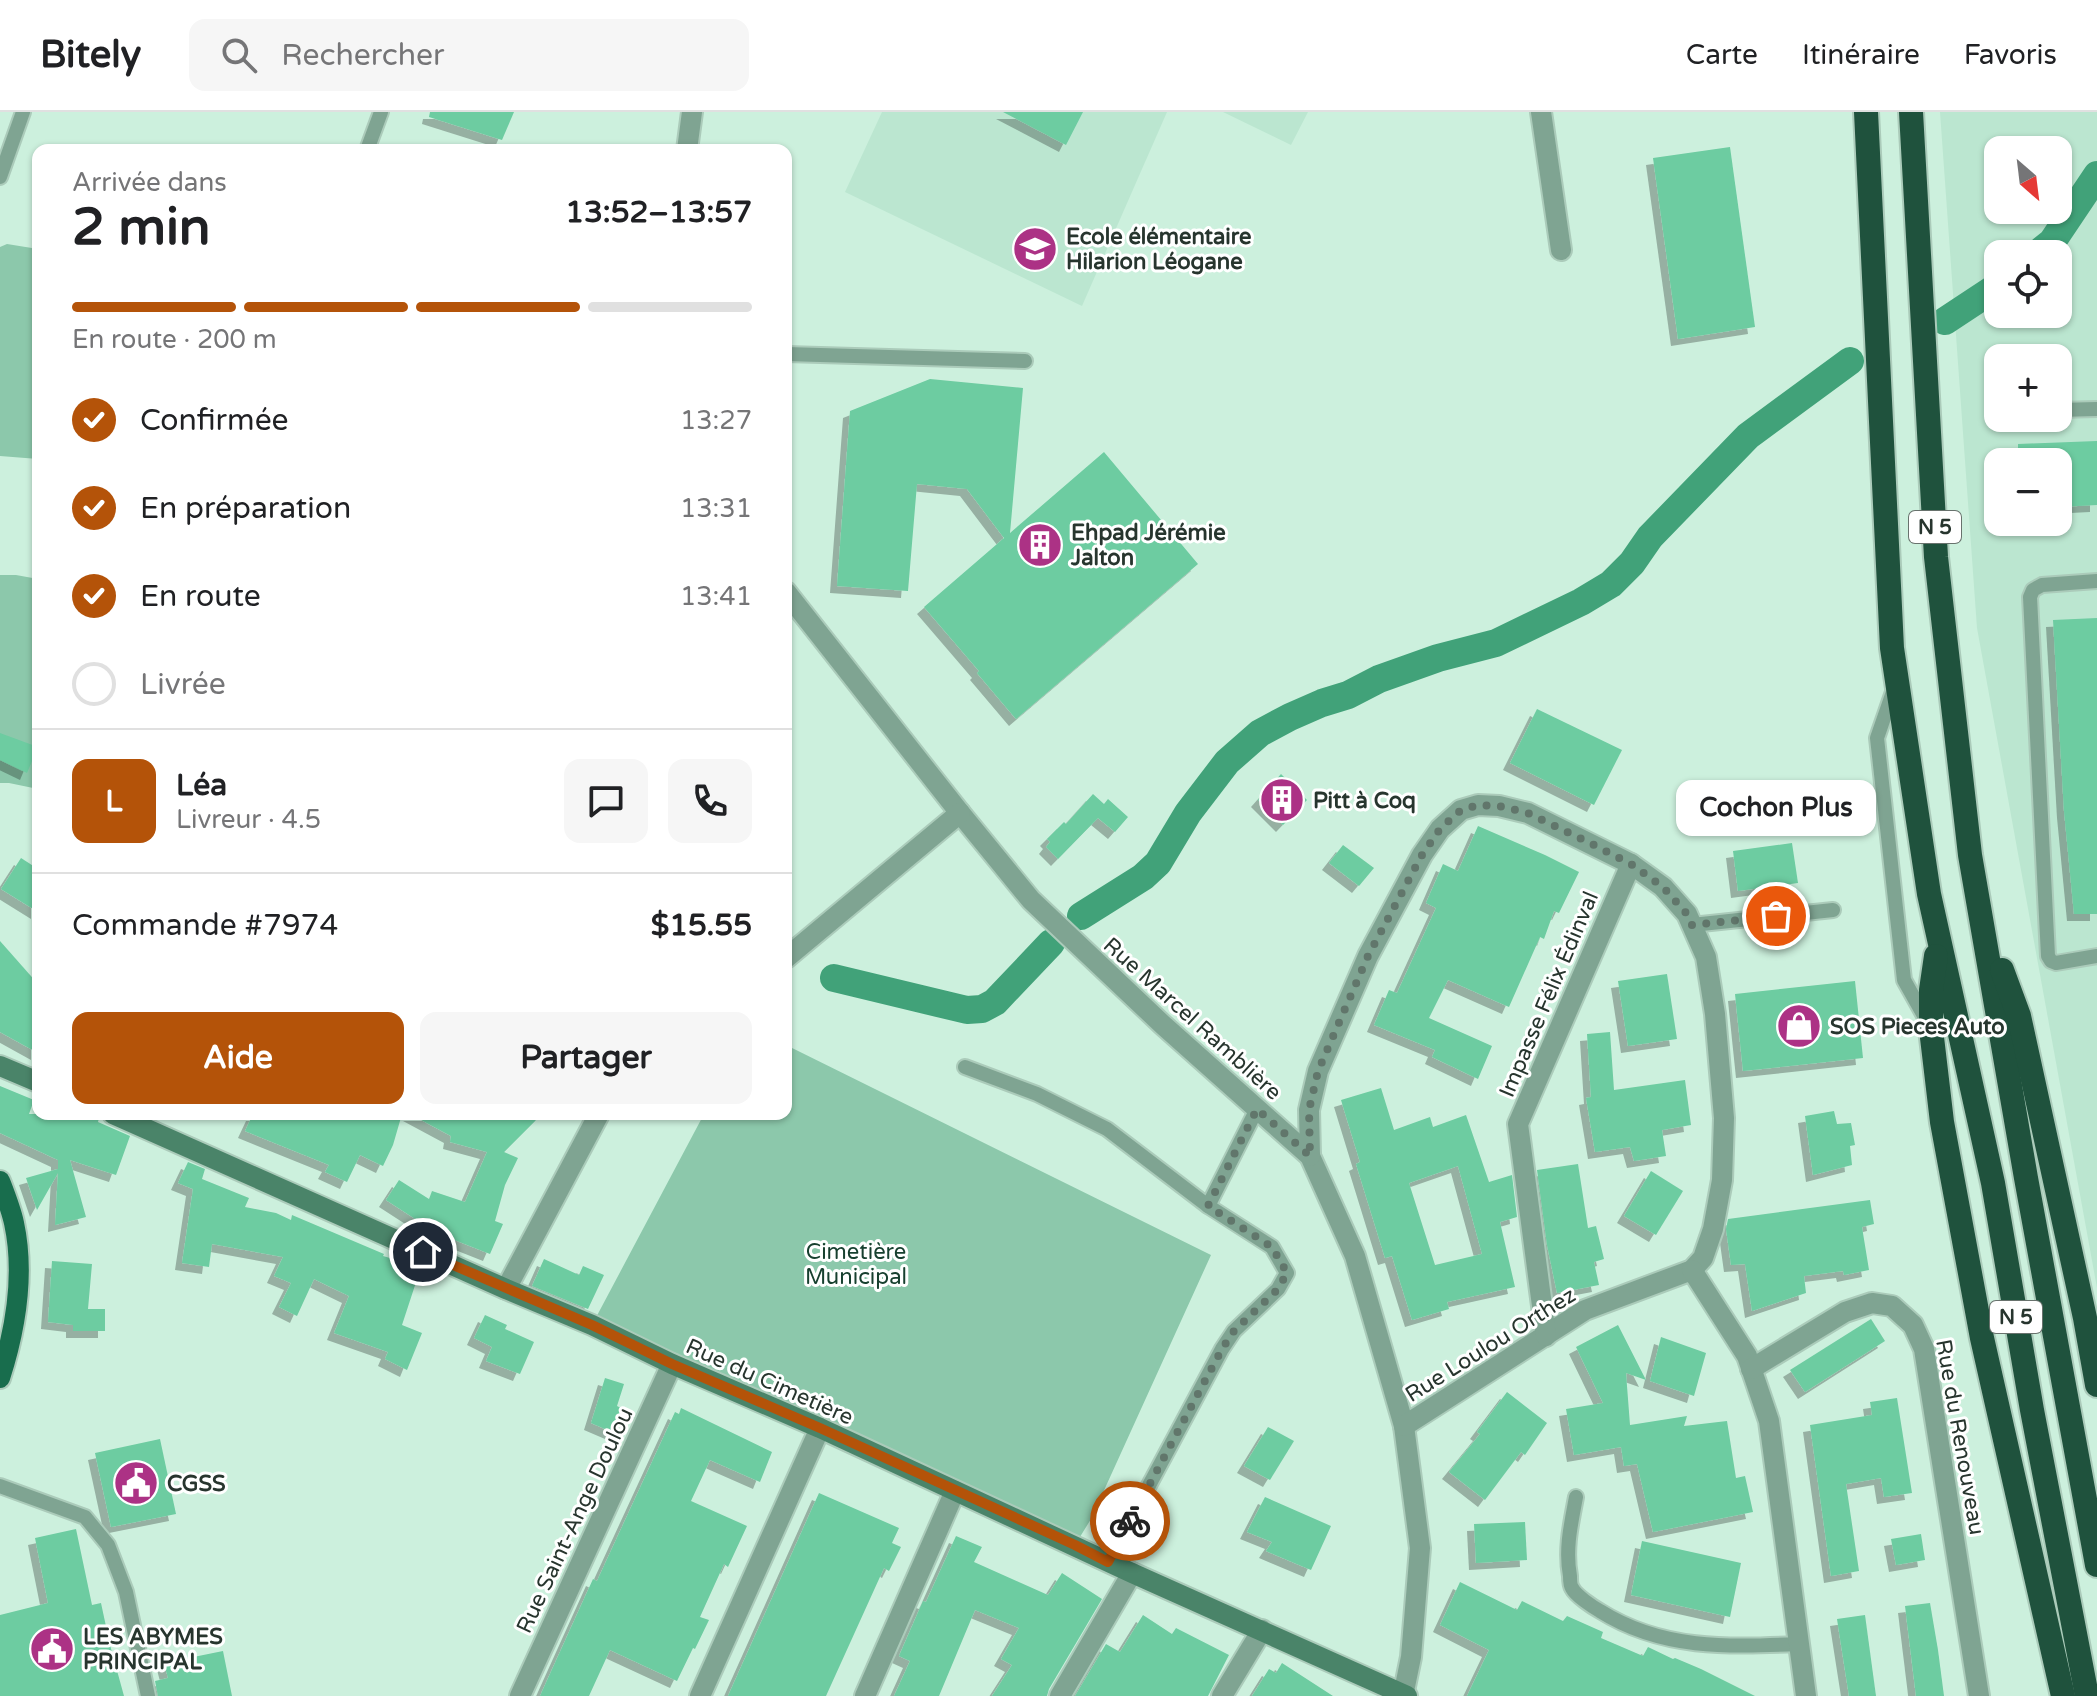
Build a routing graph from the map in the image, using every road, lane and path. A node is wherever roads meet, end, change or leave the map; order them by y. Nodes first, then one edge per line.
1 (23, 112) edge
2 (381, 112) edge
3 (692, 112) edge
4 (1541, 112) edge
5 (1866, 112) edge
6 (1911, 112) edge
7 (369, 144) edge
8 (688, 144) edge
9 (0, 177) edge
10 (1561, 250) dead end
11 (792, 354) edge
12 (1025, 361) dead end
13 (2097, 409) edge
14 (2072, 410) edge
15 (2097, 581) edge
16 (792, 600) edge
17 (1897, 681) junction
18 (960, 813) junction
19 (1631, 864) junction
20 (1833, 910) dead end
21 (1692, 925) junction
22 (1986, 939) junction
23 (1939, 940) junction
24 (792, 953) edge
25 (2097, 956) edge
26 (1931, 1029) junction
27 (0, 1066) edge
28 (965, 1067) dead end
29 (32, 1079) edge
30 (1257, 1109) junction
31 (127, 1120) edge
32 (596, 1120) edge
33 (1310, 1156) junction
34 (0, 1181) edge
35 (1208, 1206) junction
36 (1692, 1270) junction
37 (506, 1289) junction
38 (1546, 1336) junction
39 (672, 1364) junction
40 (1751, 1369) junction
41 (0, 1378) edge
42 (2097, 1385) edge
43 (1404, 1426) junction
44 (820, 1428) junction
45 (0, 1486) edge
46 (955, 1491) junction
47 (1576, 1497) dead end
48 (1108, 1562) junction
49 (2097, 1565) edge
50 (1132, 1573) junction
51 (1262, 1630) junction
52 (1798, 1644) junction
53 (148, 1696) edge
54 (520, 1696) edge
55 (700, 1696) edge
56 (865, 1696) edge
57 (1060, 1696) edge
58 (1222, 1696) edge
59 (1405, 1696) edge
60 (1806, 1696) edge
61 (1979, 1696) edge
62 (2063, 1696) edge
63 (2087, 1696) edge

1 - 9 lane
2 - 7 lane
3 - 8 street
4 - 10 street
5 - 17 highway, N 5
6 - 22 highway, N 5
11 - 12 lane
13 - 14 lane
15 - 25 lane
16 - 18 street, Rue Marcel Ramblière
17 - 23 highway, N 5
17 - 26 lane
18 - 24 street
18 - 30 street, Rue Marcel Ramblière
19 - 21 street
19 - 33 street
19 - 38 street, Impasse Félix Édinval
20 - 21 lane
21 - 36 street
22 - 42 highway
22 - 49 highway, N 5
23 - 26 highway
23 - 63 highway, N 5
26 - 62 highway
27 - 29 street
28 - 35 lane
30 - 33 street, Rue Marcel Ramblière
30 - 35 lane
31 - 37 street, Rue du Cimetière
32 - 37 street
33 - 43 street, Rue Marcel Ramblière
34 - 41 main road
35 - 48 lane
36 - 38 street, Rue Loulou Orthez
36 - 40 street
37 - 39 street, Rue du Cimetière
38 - 43 street, Rue Loulou Orthez
39 - 44 street, Rue du Cimetière
39 - 54 street, Rue Saint-Ange Doulou
40 - 52 street
40 - 61 street, Rue du Renouveau
43 - 59 street, Rue Marcel Ramblière
44 - 46 street, Rue du Cimetière
44 - 55 street
45 - 53 lane
46 - 48 street, Rue du Cimetière
46 - 56 street
47 - 52 lane
48 - 50 street, Rue du Cimetière
50 - 51 street, Rue du Cimetière
50 - 57 street
51 - 58 street
51 - 59 street, Rue du Cimetière
52 - 60 street

